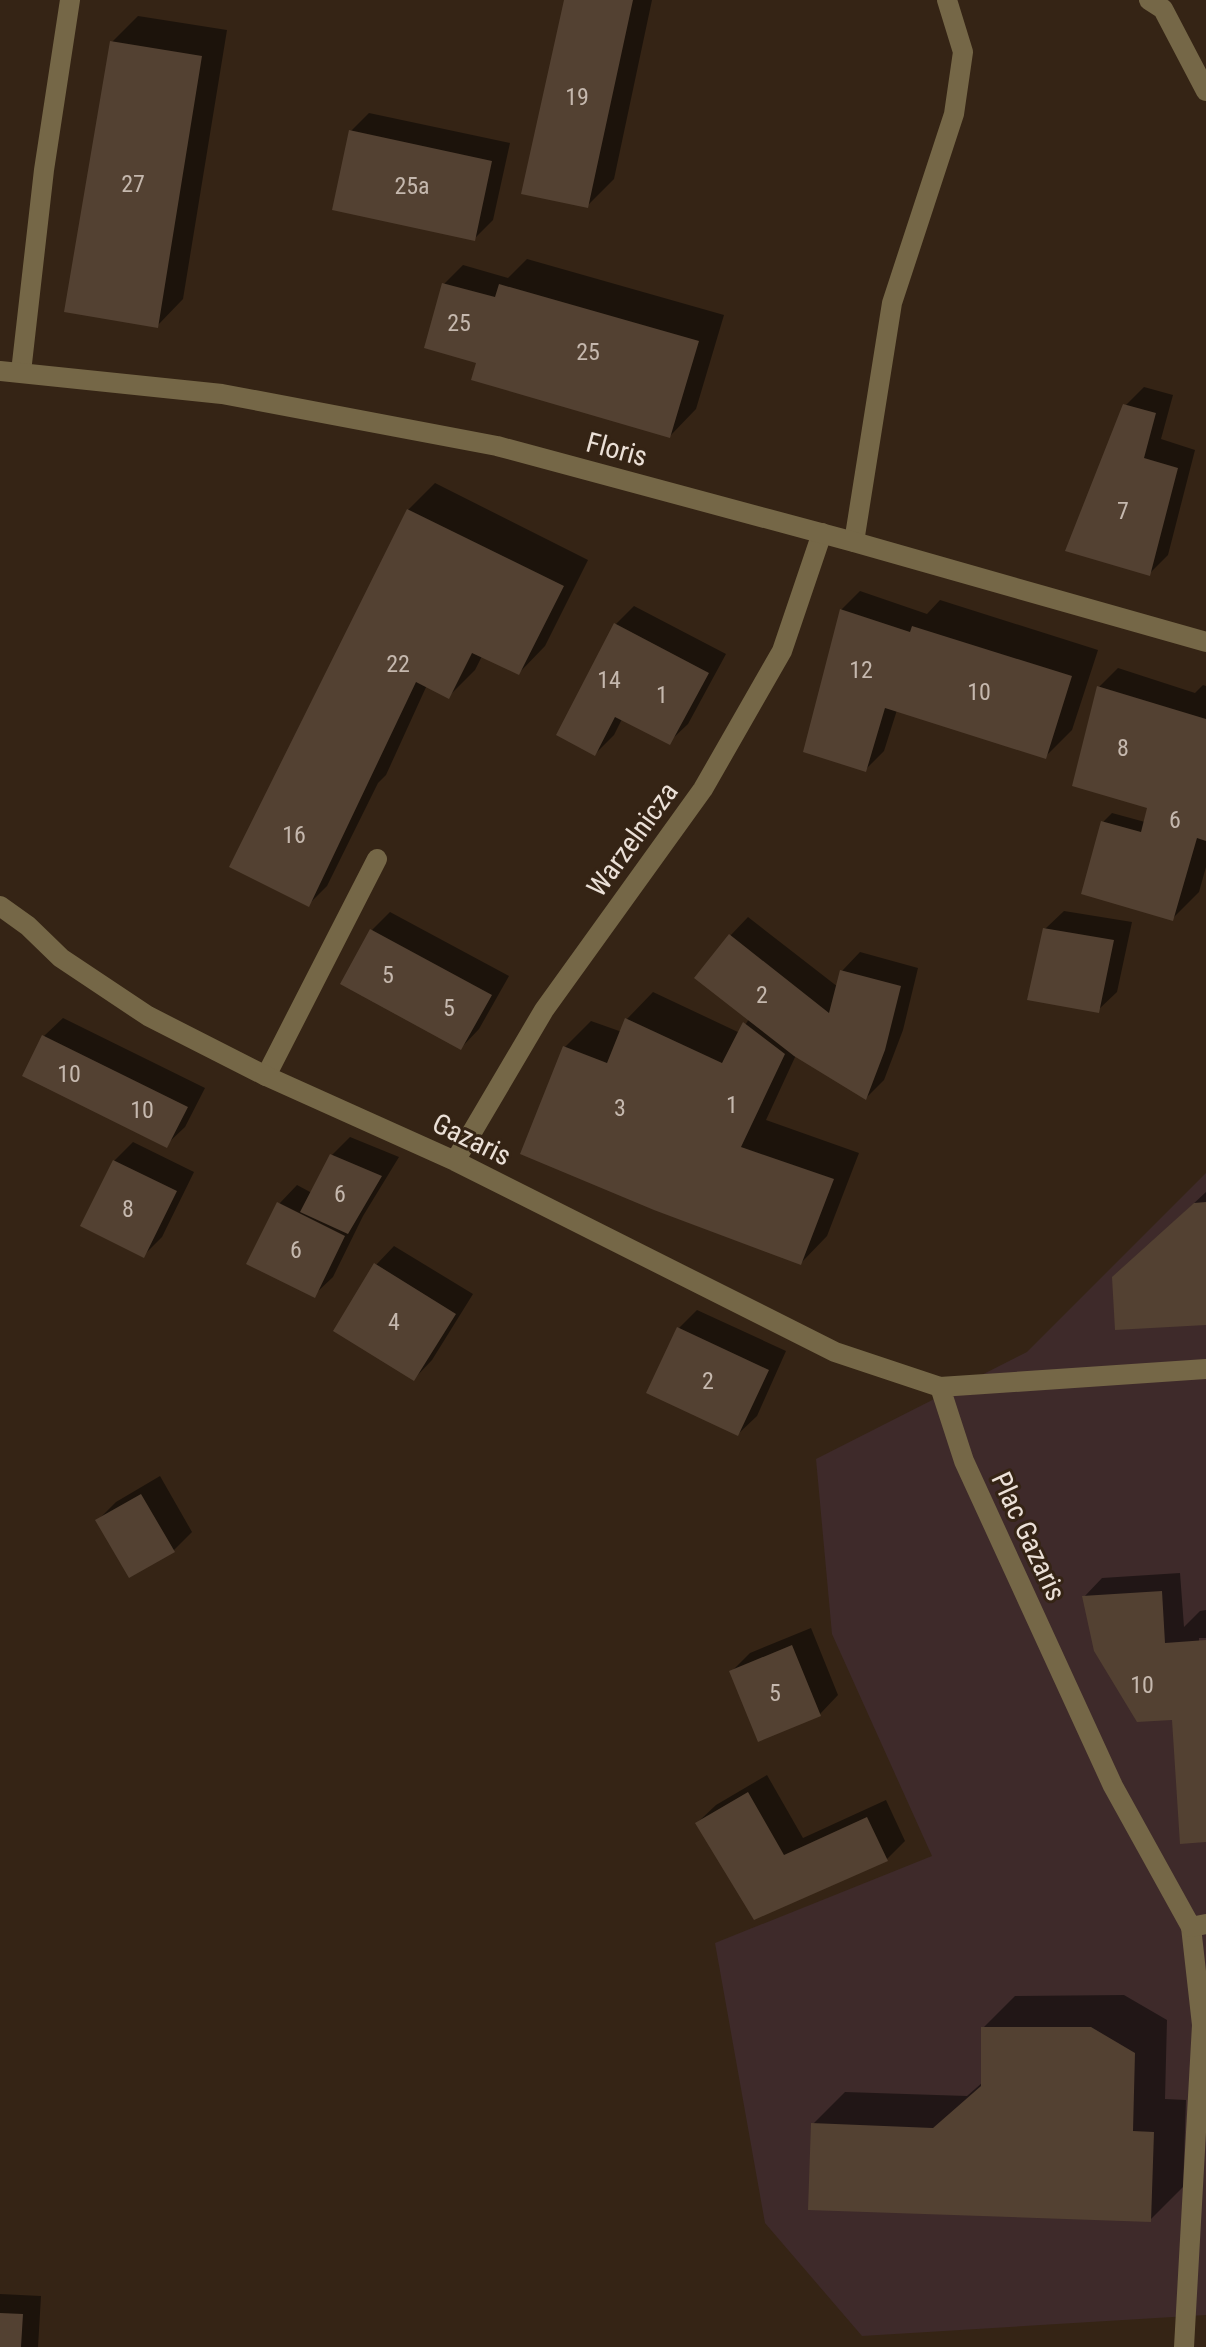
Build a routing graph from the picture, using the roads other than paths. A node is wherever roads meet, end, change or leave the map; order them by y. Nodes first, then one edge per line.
1 (70, 0) edge
2 (947, 0) edge
3 (1149, 0) edge
4 (1206, 91) edge
5 (0, 371) edge
6 (21, 372) junction
7 (822, 533) junction
8 (854, 542) junction
9 (1206, 642) edge
10 (377, 859) dead end
11 (0, 906) edge
12 (266, 1076) junction
13 (455, 1161) junction
14 (1206, 1369) edge
15 (940, 1387) junction
16 (1198, 1926) edge
17 (1184, 2347) edge

1 - 6 street
2 - 8 street
3 - 4 street
5 - 6 street, Floris
6 - 7 street, Floris
7 - 8 street, Floris
7 - 13 street, Warzelnicza
8 - 9 street, Floris
10 - 12 street
11 - 12 street, Gazaris
12 - 13 street, Gazaris
13 - 15 street, Gazaris
14 - 15 street
15 - 16 street, Plac Gazaris
16 - 17 street

